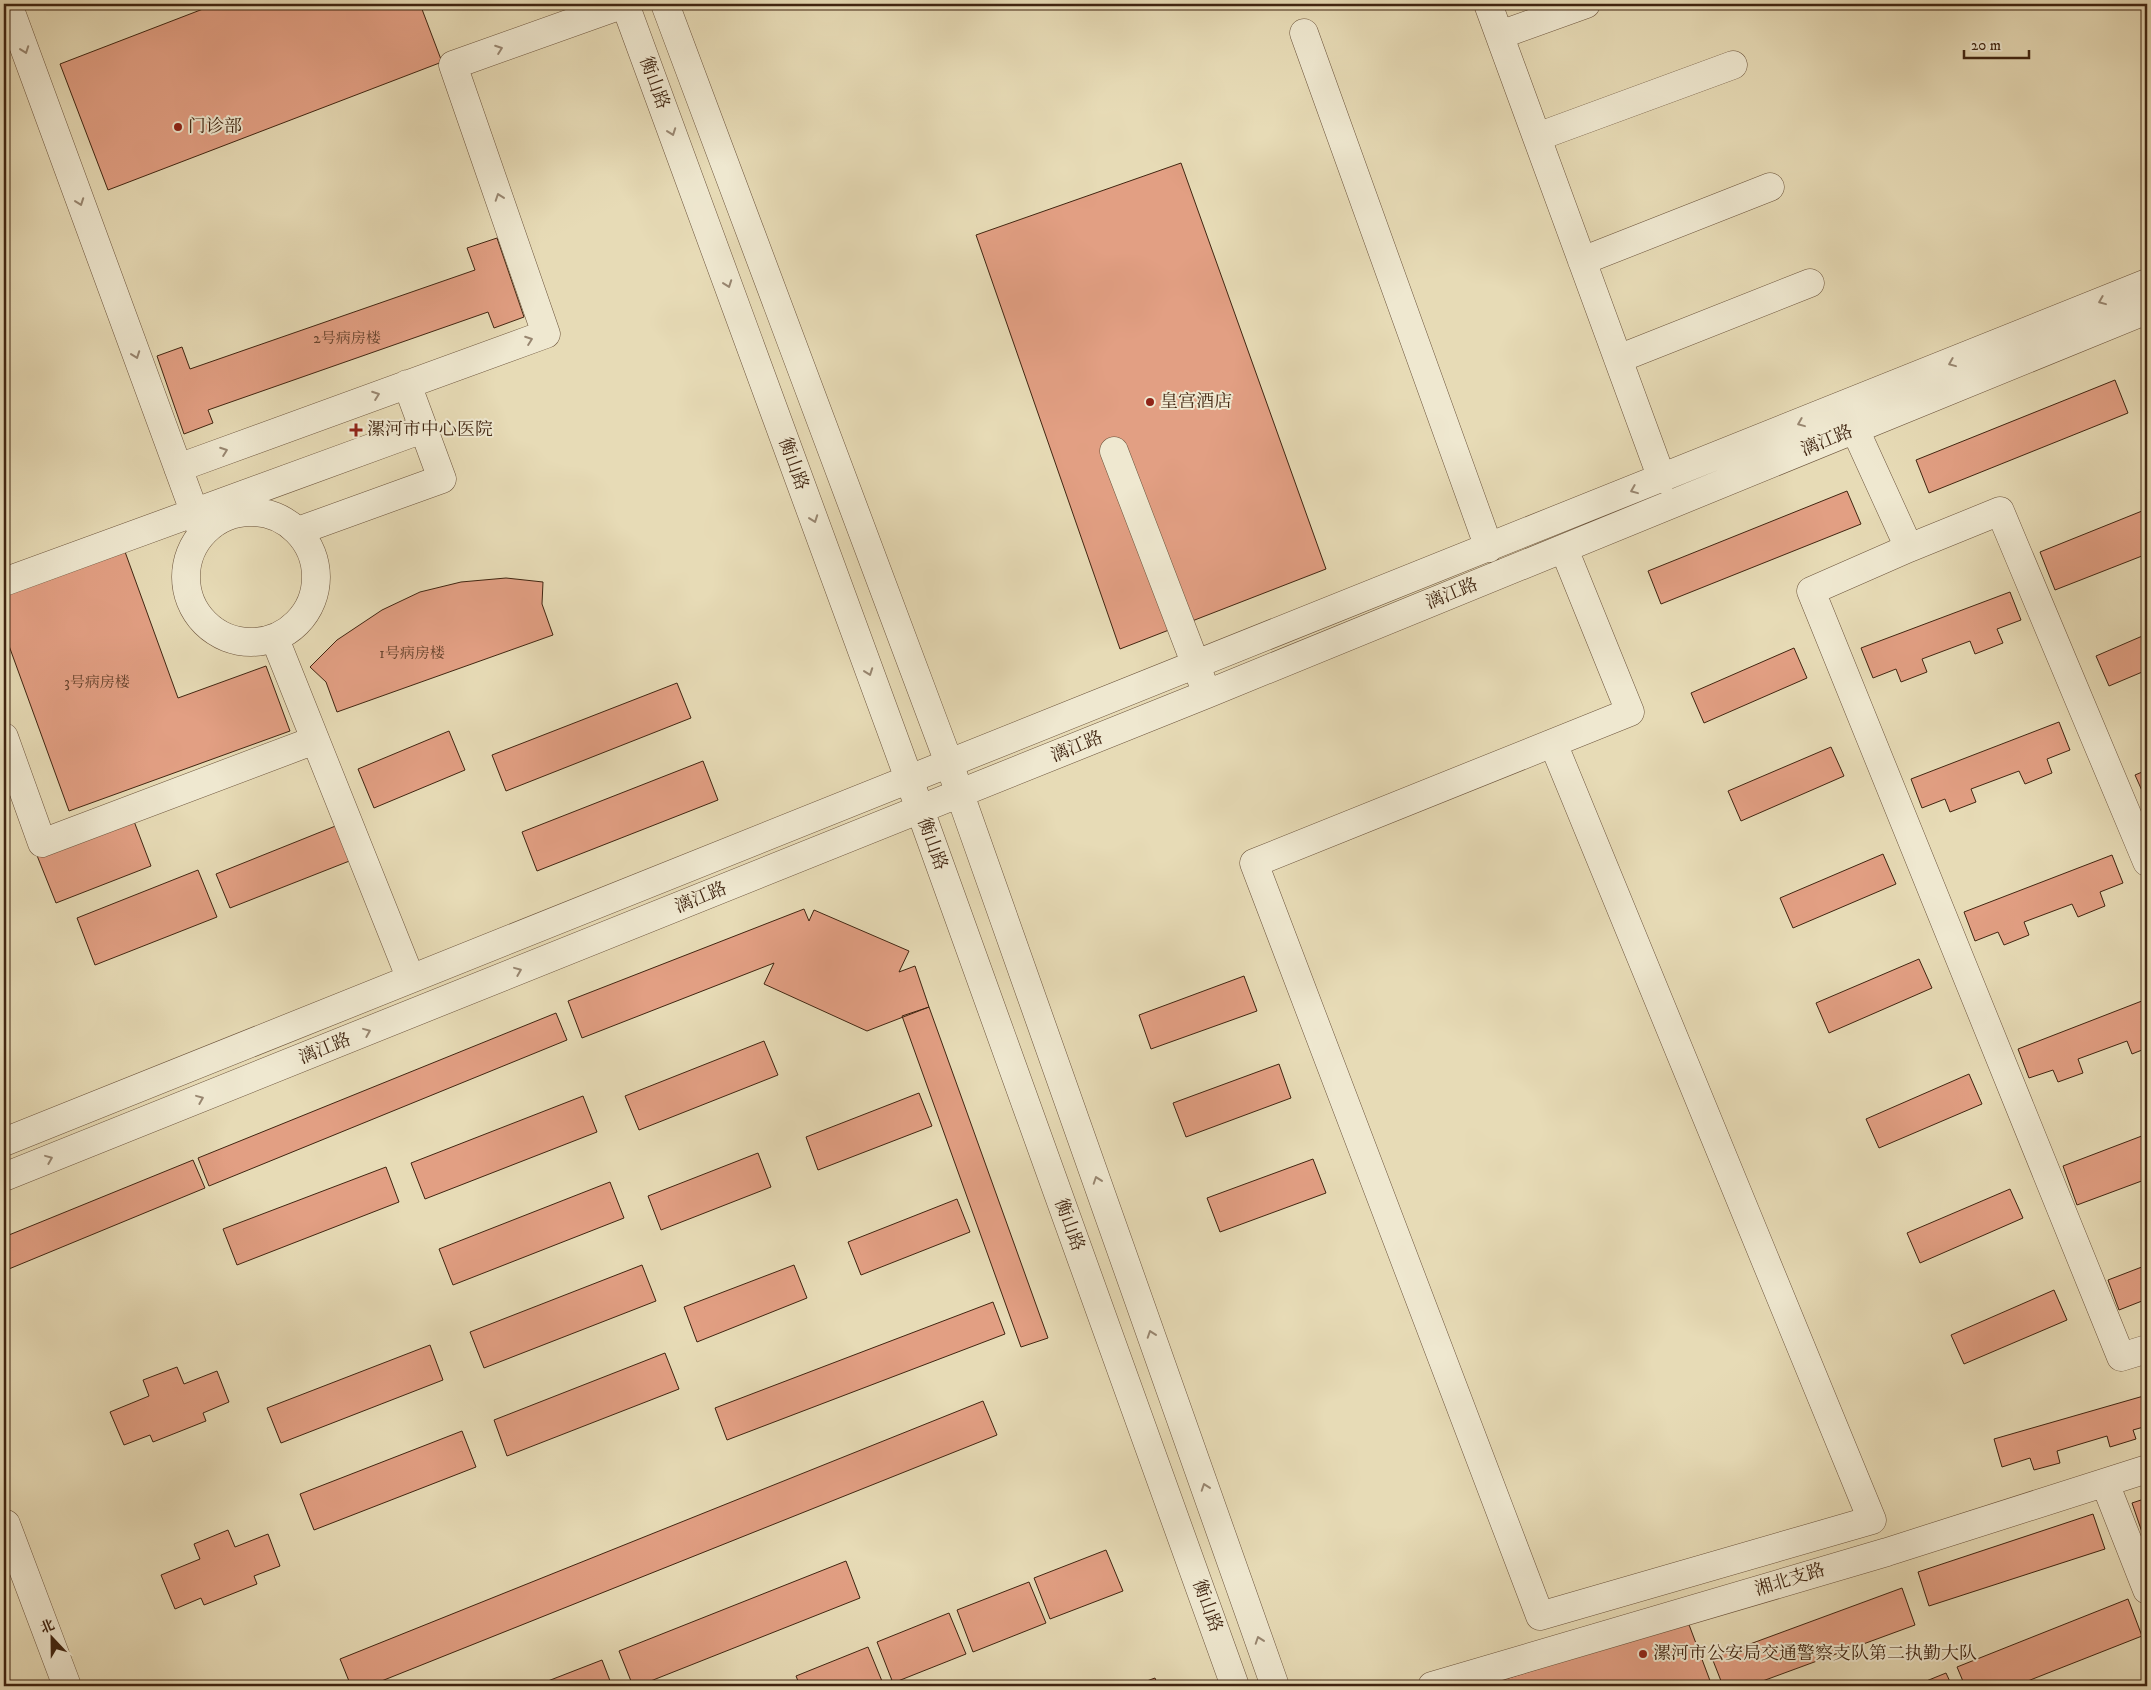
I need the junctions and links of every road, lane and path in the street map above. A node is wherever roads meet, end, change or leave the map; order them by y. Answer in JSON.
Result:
{"nodes":[{"id":1,"x":8,"y":4,"type":"edge"},
{"id":2,"x":624,"y":4,"type":"edge"},
{"id":3,"x":665,"y":4,"type":"edge"},
{"id":4,"x":1488,"y":4,"type":"edge"},
{"id":5,"x":1586,"y":4,"type":"edge"},
{"id":6,"x":1304,"y":33,"type":"dead end"},
{"id":7,"x":1500,"y":35,"type":"junction"},
{"id":8,"x":1733,"y":65,"type":"dead end"},
{"id":9,"x":1537,"y":138,"type":"junction"},
{"id":10,"x":1770,"y":187,"type":"dead end"},
{"id":11,"x":1582,"y":260,"type":"junction"},
{"id":12,"x":1810,"y":283,"type":"dead end"},
{"id":13,"x":2147,"y":283,"type":"edge"},
{"id":14,"x":2147,"y":310,"type":"edge"},
{"id":15,"x":1618,"y":359,"type":"junction"},
{"id":16,"x":407,"y":384,"type":"junction"},
{"id":17,"x":1850,"y":418,"type":"junction"},
{"id":18,"x":423,"y":429,"type":"junction"},
{"id":19,"x":1114,"y":451,"type":"dead end"},
{"id":20,"x":178,"y":468,"type":"junction"},
{"id":21,"x":1662,"y":479,"type":"junction"},
{"id":22,"x":198,"y":522,"type":"junction"},
{"id":23,"x":298,"y":531,"type":"junction"},
{"id":24,"x":1489,"y":548,"type":"junction"},
{"id":25,"x":1909,"y":548,"type":"junction"},
{"id":26,"x":1564,"y":549,"type":"junction"},
{"id":27,"x":4,"y":582,"type":"edge"},
{"id":28,"x":275,"y":638,"type":"junction"},
{"id":29,"x":1196,"y":665,"type":"junction"},
{"id":30,"x":1208,"y":694,"type":"junction"},
{"id":31,"x":4,"y":737,"type":"edge"},
{"id":32,"x":315,"y":740,"type":"junction"},
{"id":33,"x":1553,"y":743,"type":"junction"},
{"id":34,"x":949,"y":763,"type":"junction"},
{"id":35,"x":909,"y":779,"type":"junction"},
{"id":36,"x":960,"y":794,"type":"junction"},
{"id":37,"x":920,"y":810,"type":"junction"},
{"id":38,"x":2147,"y":862,"type":"edge"},
{"id":39,"x":410,"y":977,"type":"junction"},
{"id":40,"x":4,"y":1142,"type":"edge"},
{"id":41,"x":4,"y":1177,"type":"edge"},
{"id":42,"x":2147,"y":1349,"type":"edge"},
{"id":43,"x":2147,"y":1469,"type":"edge"},
{"id":44,"x":2105,"y":1483,"type":"junction"},
{"id":45,"x":6,"y":1524,"type":"dead end"},
{"id":46,"x":2147,"y":1590,"type":"edge"},
{"id":47,"x":67,"y":1686,"type":"edge"},
{"id":48,"x":1235,"y":1686,"type":"edge"},
{"id":49,"x":1275,"y":1686,"type":"edge"},
{"id":50,"x":1432,"y":1686,"type":"edge"}],
"edges":[{"from":1,"to":20,"type":"street","one_way":true},
{"from":16,"to":2,"type":"street","one_way":true},
{"from":2,"to":35,"type":"street","name":"衡山路","one_way":true},
{"from":3,"to":34,"type":"street"},
{"from":4,"to":7,"type":"street"},
{"from":5,"to":7,"type":"street"},
{"from":6,"to":24,"type":"street"},
{"from":7,"to":9,"type":"street"},
{"from":8,"to":9,"type":"street"},
{"from":9,"to":11,"type":"street"},
{"from":10,"to":11,"type":"street"},
{"from":11,"to":15,"type":"street"},
{"from":12,"to":15,"type":"street"},
{"from":13,"to":17,"type":"street","name":"漓江路","one_way":true},
{"from":14,"to":17,"type":"street","name":"漓江路"},
{"from":15,"to":21,"type":"street"},
{"from":16,"to":18,"type":"street"},
{"from":20,"to":16,"type":"street","one_way":true},
{"from":17,"to":21,"type":"street","name":"漓江路","one_way":true},
{"from":17,"to":25,"type":"street"},
{"from":17,"to":26,"type":"street","name":"漓江路"},
{"from":18,"to":22,"type":"street"},
{"from":18,"to":23,"type":"street"},
{"from":19,"to":29,"type":"street"},
{"from":20,"to":22,"type":"street"},
{"from":21,"to":24,"type":"street","name":"漓江路","one_way":true},
{"from":22,"to":23,"type":"street"},
{"from":22,"to":27,"type":"street"},
{"from":22,"to":28,"type":"street"},
{"from":23,"to":28,"type":"street"},
{"from":24,"to":29,"type":"street","name":"漓江路"},
{"from":25,"to":38,"type":"street"},
{"from":25,"to":42,"type":"street"},
{"from":26,"to":30,"type":"street","name":"漓江路"},
{"from":26,"to":33,"type":"street"},
{"from":28,"to":32,"type":"street"},
{"from":29,"to":30,"type":"street"},
{"from":29,"to":34,"type":"street","name":"漓江路"},
{"from":30,"to":36,"type":"street","name":"漓江路"},
{"from":31,"to":32,"type":"street"},
{"from":32,"to":39,"type":"street"},
{"from":33,"to":33,"type":"street"},
{"from":34,"to":35,"type":"street","name":"漓江路"},
{"from":34,"to":36,"type":"street"},
{"from":35,"to":37,"type":"street","name":"衡山路"},
{"from":35,"to":39,"type":"street","name":"漓江路"},
{"from":36,"to":37,"type":"street","name":"漓江路"},
{"from":49,"to":36,"type":"street","one_way":true},
{"from":41,"to":37,"type":"street","name":"漓江路","one_way":true},
{"from":37,"to":48,"type":"street","name":"衡山路"},
{"from":39,"to":40,"type":"street","name":"漓江路"},
{"from":43,"to":44,"type":"street","name":"湘北支路"},
{"from":44,"to":46,"type":"street"},
{"from":44,"to":50,"type":"street","name":"湘北支路"},
{"from":45,"to":47,"type":"street"}]}
